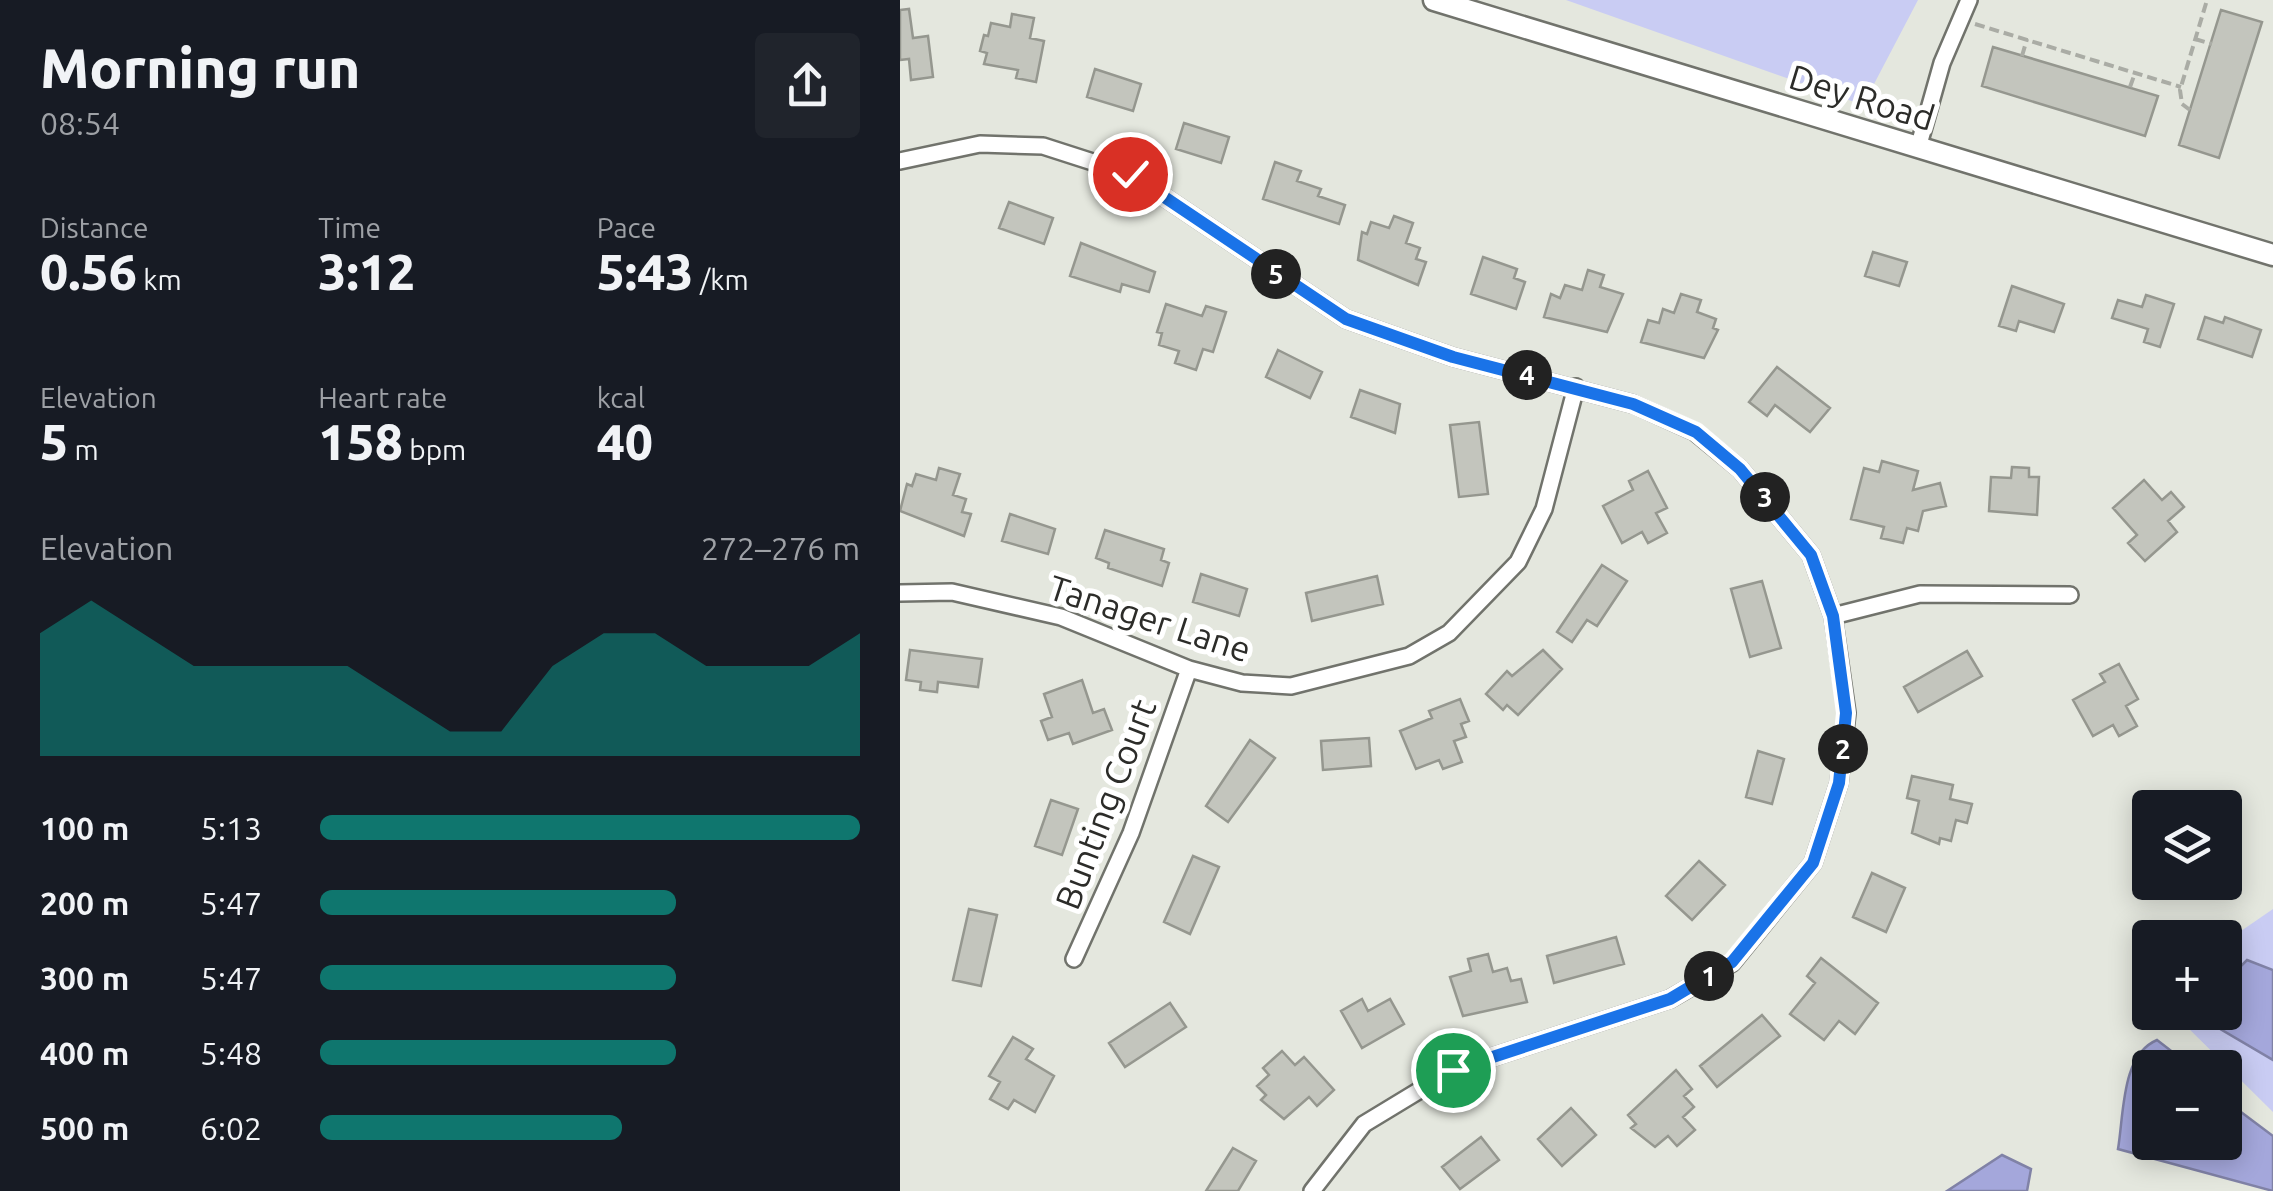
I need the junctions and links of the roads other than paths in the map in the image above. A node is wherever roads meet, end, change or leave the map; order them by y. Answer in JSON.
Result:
{"nodes":[{"id":1,"x":1434,"y":0,"type":"edge"},
{"id":2,"x":1969,"y":0,"type":"edge"},
{"id":3,"x":1918,"y":148,"type":"junction"},
{"id":4,"x":900,"y":161,"type":"edge"},
{"id":5,"x":2273,"y":255,"type":"edge"},
{"id":6,"x":1576,"y":387,"type":"junction"},
{"id":7,"x":900,"y":593,"type":"edge"},
{"id":8,"x":2070,"y":595,"type":"dead end"},
{"id":9,"x":1833,"y":616,"type":"junction"},
{"id":10,"x":1189,"y":668,"type":"junction"},
{"id":11,"x":1074,"y":959,"type":"dead end"},
{"id":12,"x":1312,"y":1191,"type":"edge"}],
"edges":[{"from":1,"to":3,"type":"main road","name":"Dey Road"},
{"from":2,"to":3,"type":"street"},
{"from":3,"to":5,"type":"main road","name":"Dey Road"},
{"from":4,"to":6,"type":"street"},
{"from":6,"to":9,"type":"street"},
{"from":6,"to":10,"type":"street","name":"Tanager Lane"},
{"from":7,"to":10,"type":"street","name":"Tanager Lane"},
{"from":8,"to":9,"type":"street"},
{"from":9,"to":12,"type":"street"},
{"from":10,"to":11,"type":"street","name":"Bunting Court"}]}
